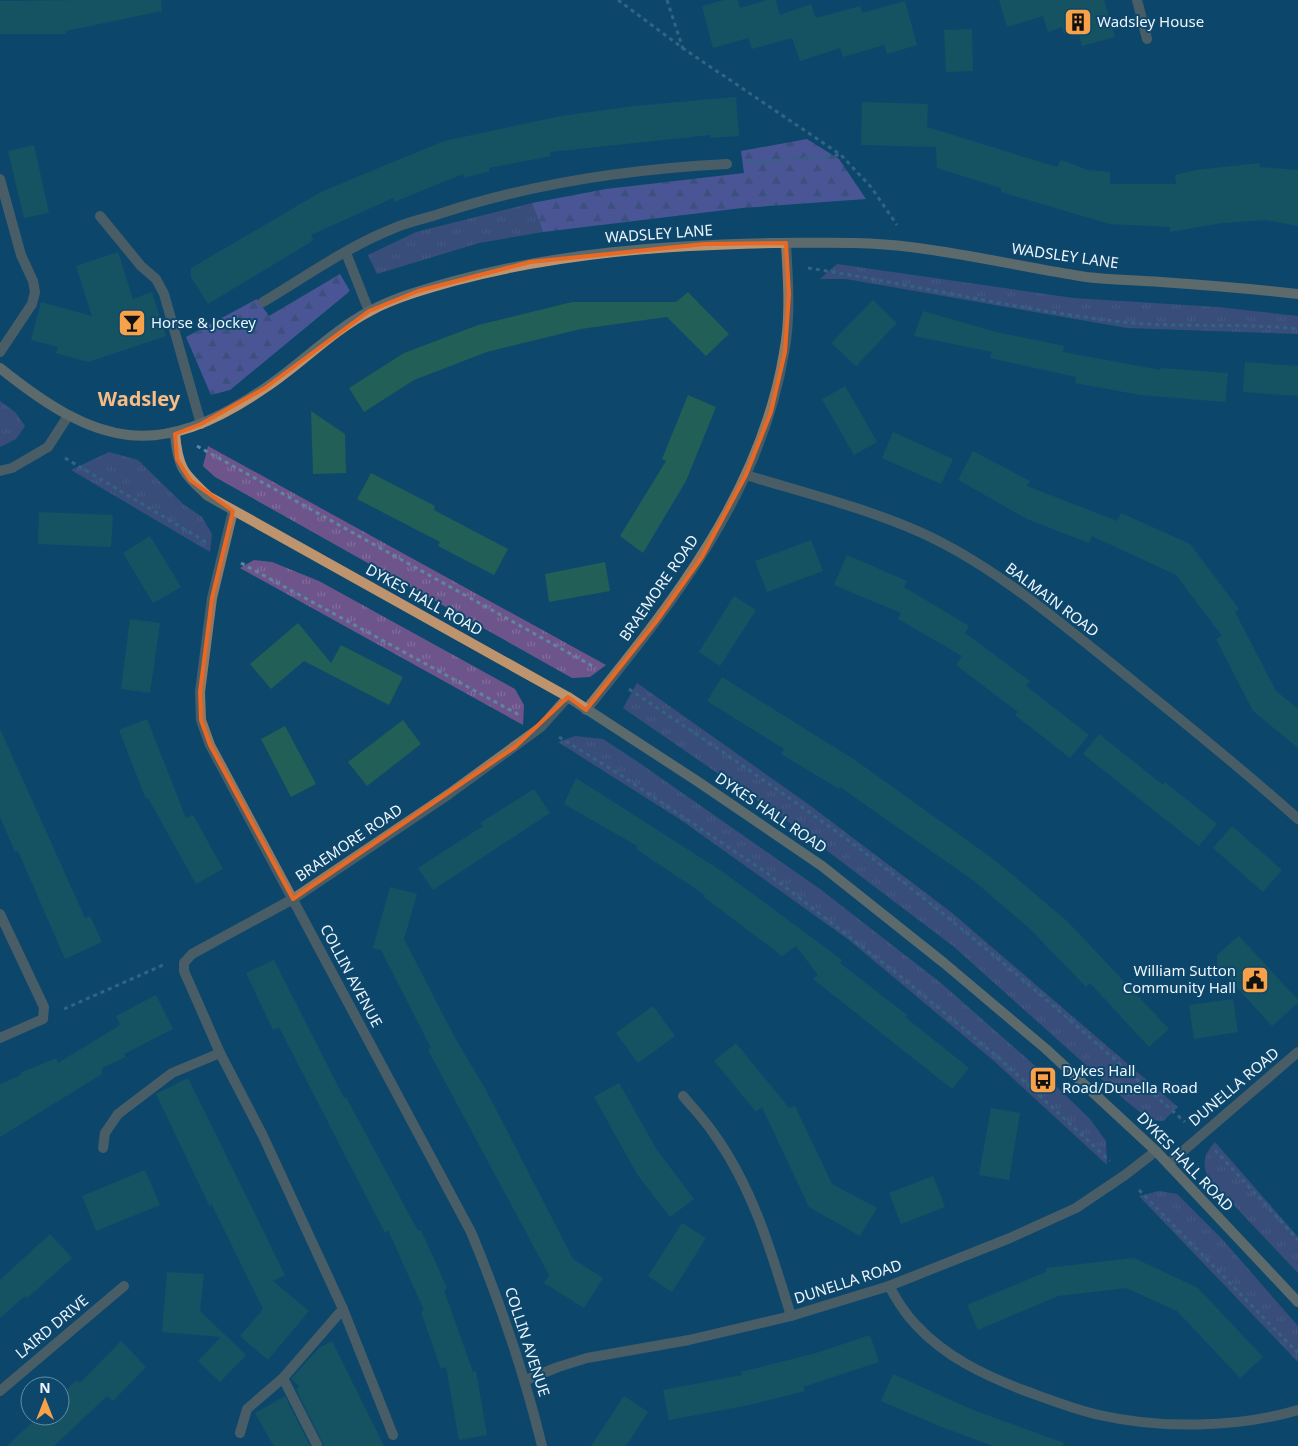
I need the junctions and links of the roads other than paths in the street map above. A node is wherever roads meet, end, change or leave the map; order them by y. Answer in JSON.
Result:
{"nodes":[{"id":1,"x":1137,"y":0,"type":"edge"},
{"id":2,"x":1147,"y":39,"type":"dead end"},
{"id":3,"x":727,"y":164,"type":"road end"},
{"id":4,"x":0,"y":178,"type":"edge"},
{"id":5,"x":100,"y":216,"type":"dead end"},
{"id":6,"x":786,"y":243,"type":"junction"},
{"id":7,"x":346,"y":253,"type":"junction"},
{"id":8,"x":1298,"y":294,"type":"edge"},
{"id":9,"x":263,"y":302,"type":"dead end"},
{"id":10,"x":369,"y":311,"type":"junction"},
{"id":11,"x":0,"y":352,"type":"edge"},
{"id":12,"x":0,"y":368,"type":"edge"},
{"id":13,"x":68,"y":416,"type":"junction"},
{"id":14,"x":201,"y":424,"type":"junction"},
{"id":15,"x":175,"y":434,"type":"junction"},
{"id":16,"x":0,"y":471,"type":"edge"},
{"id":17,"x":746,"y":475,"type":"junction"},
{"id":18,"x":233,"y":511,"type":"junction"},
{"id":19,"x":568,"y":697,"type":"junction"},
{"id":20,"x":586,"y":710,"type":"junction"},
{"id":21,"x":1298,"y":819,"type":"edge"},
{"id":22,"x":293,"y":899,"type":"junction"},
{"id":23,"x":0,"y":914,"type":"edge"},
{"id":24,"x":0,"y":1038,"type":"edge"},
{"id":25,"x":1298,"y":1052,"type":"edge"},
{"id":26,"x":220,"y":1053,"type":"junction"},
{"id":27,"x":683,"y":1096,"type":"dead end"},
{"id":28,"x":103,"y":1148,"type":"dead end"},
{"id":29,"x":1156,"y":1150,"type":"junction"},
{"id":30,"x":1168,"y":1164,"type":"junction"},
{"id":31,"x":124,"y":1286,"type":"dead end"},
{"id":32,"x":889,"y":1286,"type":"junction"},
{"id":33,"x":1298,"y":1302,"type":"edge"},
{"id":34,"x":343,"y":1309,"type":"junction"},
{"id":35,"x":792,"y":1316,"type":"junction"},
{"id":36,"x":283,"y":1378,"type":"junction"},
{"id":37,"x":526,"y":1380,"type":"junction"},
{"id":38,"x":0,"y":1391,"type":"edge"},
{"id":39,"x":1298,"y":1410,"type":"edge"},
{"id":40,"x":240,"y":1434,"type":"dead end"},
{"id":41,"x":393,"y":1435,"type":"dead end"},
{"id":42,"x":316,"y":1446,"type":"edge"},
{"id":43,"x":542,"y":1446,"type":"edge"}],
"edges":[{"from":1,"to":2,"type":"street"},
{"from":3,"to":7,"type":"street"},
{"from":4,"to":11,"type":"street"},
{"from":5,"to":14,"type":"street"},
{"from":6,"to":8,"type":"street","name":"WADSLEY LANE"},
{"from":6,"to":10,"type":"street","name":"WADSLEY LANE"},
{"from":6,"to":17,"type":"street","name":"BRAEMORE ROAD"},
{"from":7,"to":9,"type":"street"},
{"from":7,"to":10,"type":"street"},
{"from":10,"to":14,"type":"street","name":"WADSLEY LANE"},
{"from":12,"to":13,"type":"street","name":"WADSLEY LANE"},
{"from":13,"to":15,"type":"street","name":"WADSLEY LANE"},
{"from":13,"to":16,"type":"street"},
{"from":14,"to":15,"type":"street","name":"WADSLEY LANE"},
{"from":15,"to":18,"type":"street","name":"DYKES HALL ROAD"},
{"from":17,"to":20,"type":"street","name":"BRAEMORE ROAD"},
{"from":17,"to":21,"type":"street","name":"BALMAIN ROAD"},
{"from":18,"to":19,"type":"street","name":"DYKES HALL ROAD"},
{"from":18,"to":22,"type":"street","name":"COLLIN AVENUE"},
{"from":19,"to":20,"type":"street","name":"DYKES HALL ROAD"},
{"from":19,"to":22,"type":"street","name":"BRAEMORE ROAD"},
{"from":20,"to":29,"type":"street","name":"DYKES HALL ROAD"},
{"from":22,"to":26,"type":"street","name":"BRAEMORE ROAD"},
{"from":22,"to":37,"type":"street","name":"COLLIN AVENUE"},
{"from":23,"to":24,"type":"street"},
{"from":25,"to":30,"type":"street","name":"DUNELLA ROAD"},
{"from":26,"to":28,"type":"street"},
{"from":26,"to":34,"type":"street"},
{"from":27,"to":35,"type":"street"},
{"from":29,"to":30,"type":"street","name":"DYKES HALL ROAD"},
{"from":29,"to":32,"type":"street","name":"DUNELLA ROAD"},
{"from":30,"to":33,"type":"street","name":"DYKES HALL ROAD"},
{"from":31,"to":38,"type":"street","name":"LAIRD DRIVE"},
{"from":32,"to":35,"type":"street","name":"DUNELLA ROAD"},
{"from":32,"to":39,"type":"street"},
{"from":34,"to":36,"type":"street"},
{"from":34,"to":41,"type":"street"},
{"from":35,"to":37,"type":"street","name":"DUNELLA ROAD"},
{"from":36,"to":40,"type":"street"},
{"from":36,"to":42,"type":"street"},
{"from":37,"to":43,"type":"street","name":"COLLIN AVENUE"}]}
